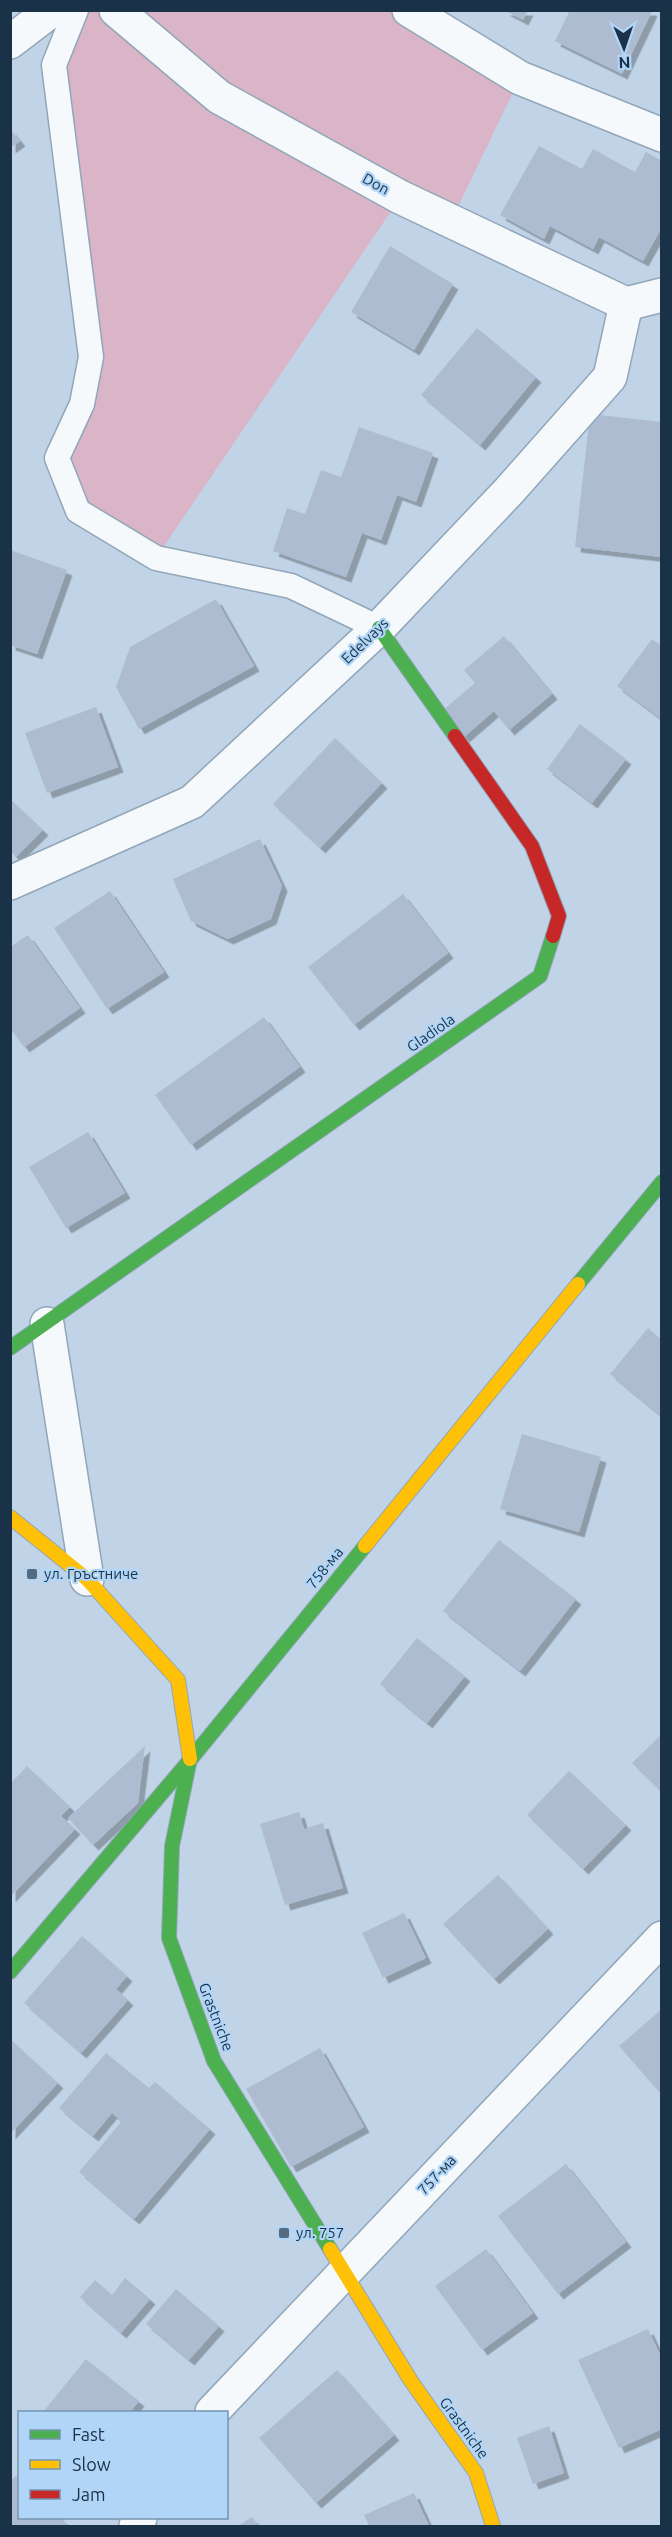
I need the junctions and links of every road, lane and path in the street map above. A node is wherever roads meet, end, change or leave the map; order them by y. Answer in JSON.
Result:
{"nodes":[{"id":1,"x":52,"y":10,"type":"edge"},
{"id":2,"x":76,"y":10,"type":"edge"},
{"id":3,"x":116,"y":10,"type":"edge"},
{"id":4,"x":409,"y":10,"type":"edge"},
{"id":5,"x":10,"y":42,"type":"edge"},
{"id":6,"x":662,"y":135,"type":"edge"},
{"id":7,"x":662,"y":295,"type":"edge"},
{"id":8,"x":626,"y":304,"type":"junction"},
{"id":9,"x":380,"y":628,"type":"junction"},
{"id":10,"x":10,"y":883,"type":"edge"},
{"id":11,"x":662,"y":1182,"type":"edge"},
{"id":12,"x":47,"y":1324,"type":"junction"},
{"id":13,"x":10,"y":1348,"type":"edge"},
{"id":14,"x":10,"y":1517,"type":"edge"},
{"id":15,"x":87,"y":1579,"type":"junction"},
{"id":16,"x":189,"y":1760,"type":"junction"},
{"id":17,"x":662,"y":1938,"type":"edge"},
{"id":18,"x":10,"y":1972,"type":"edge"},
{"id":19,"x":345,"y":2272,"type":"junction"},
{"id":20,"x":213,"y":2411,"type":"edge"},
{"id":21,"x":493,"y":2526,"type":"edge"}],
"edges":[{"from":1,"to":5,"type":"street"},
{"from":2,"to":9,"type":"lane"},
{"from":3,"to":8,"type":"street","name":"Don"},
{"from":4,"to":6,"type":"street"},
{"from":7,"to":8,"type":"street"},
{"from":8,"to":9,"type":"street","name":"Edelvays"},
{"from":9,"to":10,"type":"street","name":"Edelvays"},
{"from":9,"to":12,"type":"street","name":"Gladiola"},
{"from":11,"to":16,"type":"street","name":"758-ма"},
{"from":12,"to":13,"type":"street","name":"Gladiola"},
{"from":12,"to":15,"type":"street"},
{"from":14,"to":15,"type":"street","name":"Grastniche"},
{"from":15,"to":16,"type":"street","name":"Grastniche"},
{"from":16,"to":18,"type":"street","name":"758-ма"},
{"from":16,"to":19,"type":"street","name":"Grastniche"},
{"from":17,"to":19,"type":"street","name":"757-ма"},
{"from":19,"to":20,"type":"street","name":"757-ма"},
{"from":19,"to":21,"type":"street","name":"Grastniche"}]}
